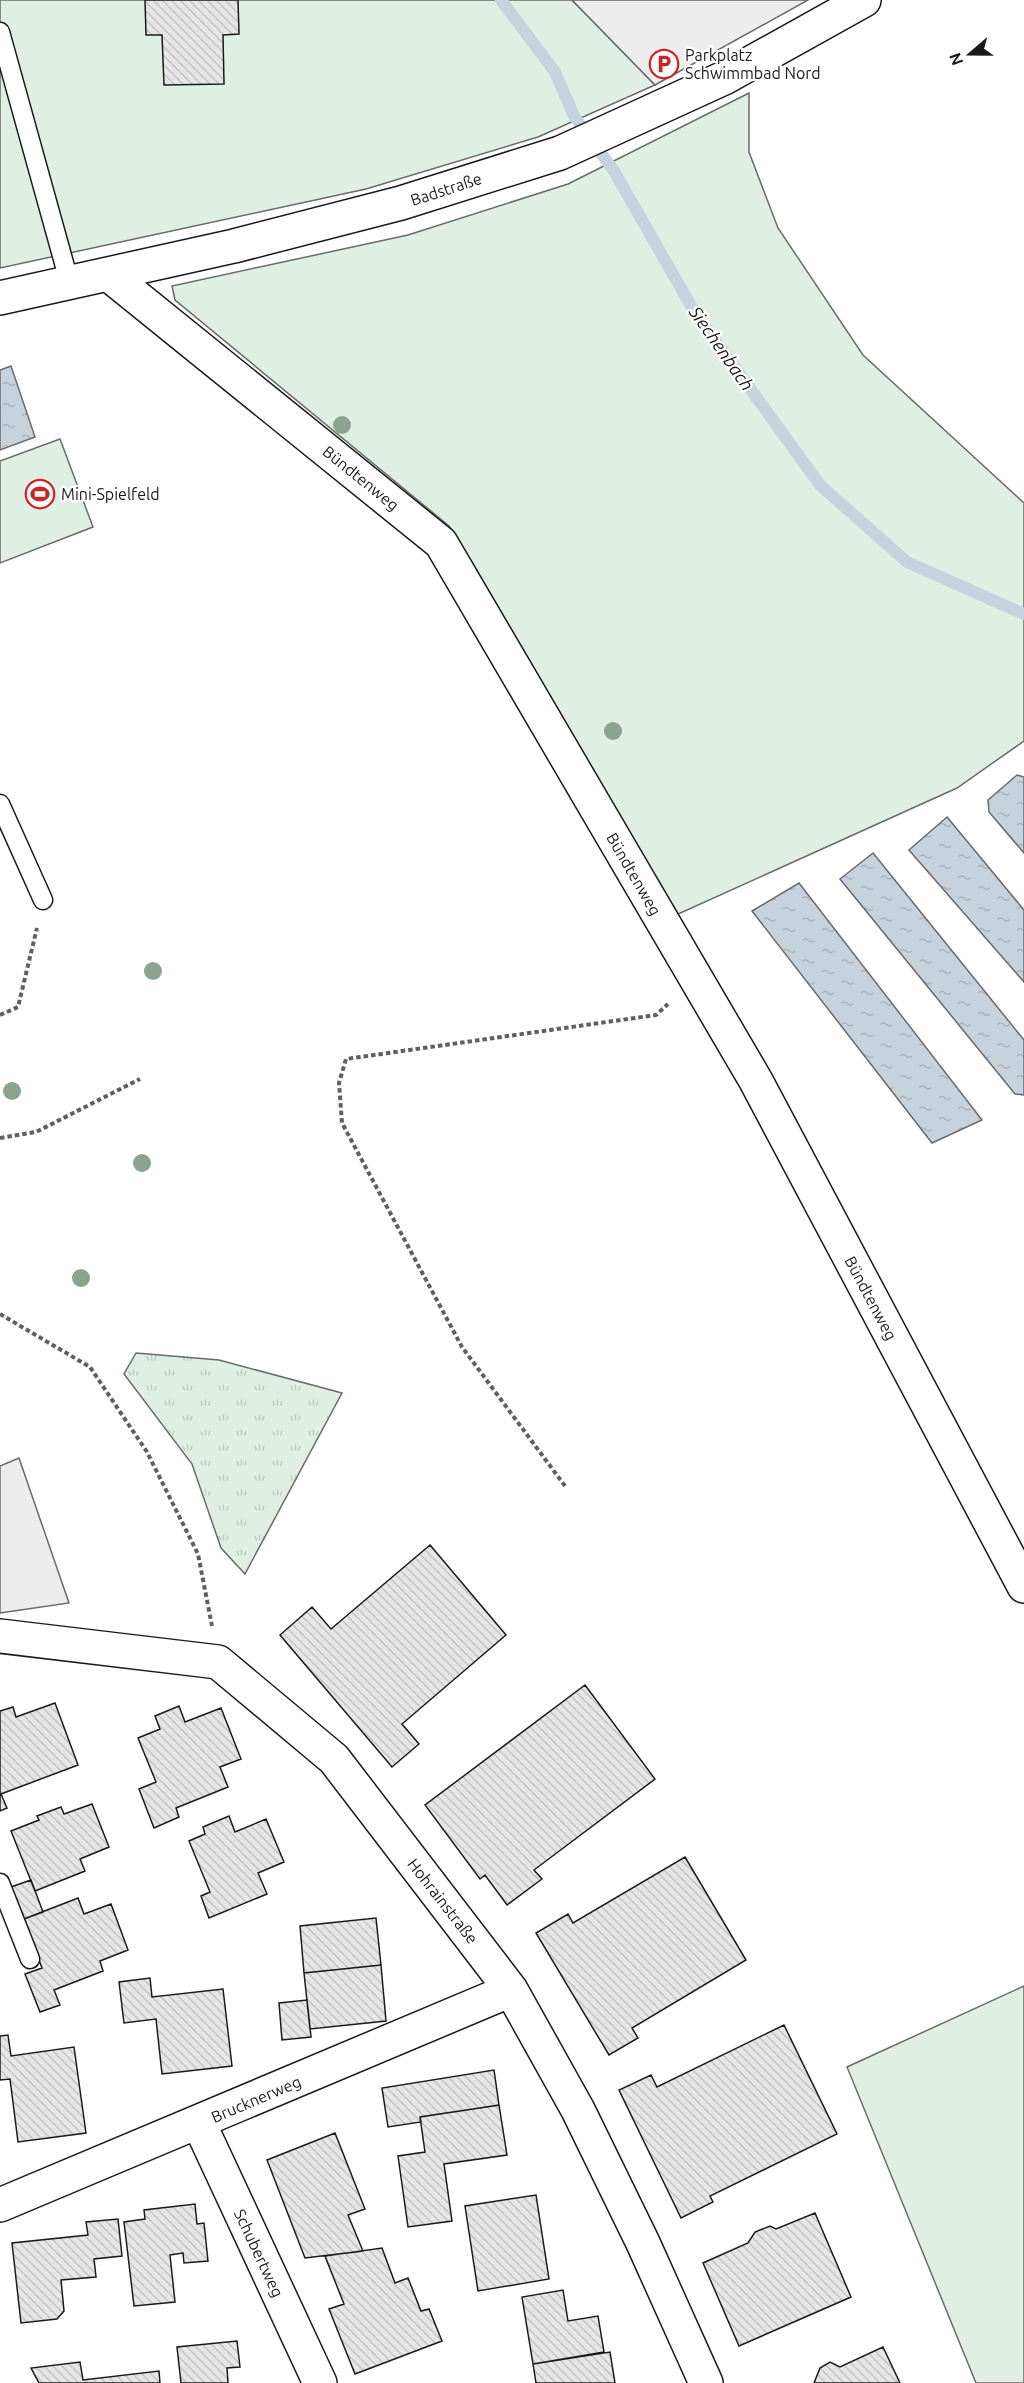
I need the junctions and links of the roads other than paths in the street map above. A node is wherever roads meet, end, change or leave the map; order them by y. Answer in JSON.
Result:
{"nodes":[{"id":1,"x":864,"y":0,"type":"edge"},
{"id":2,"x":0,"y":32,"type":"edge"},
{"id":3,"x":108,"y":274,"type":"junction"},
{"id":4,"x":69,"y":281,"type":"junction"},
{"id":5,"x":0,"y":298,"type":"edge"},
{"id":6,"x":0,"y":804,"type":"edge"},
{"id":7,"x":43,"y":900,"type":"road end"},
{"id":8,"x":1024,"y":1586,"type":"edge"},
{"id":9,"x":0,"y":1636,"type":"edge"},
{"id":10,"x":0,"y":1883,"type":"edge"},
{"id":11,"x":30,"y":1959,"type":"dead end"},
{"id":12,"x":511,"y":1990,"type":"junction"},
{"id":13,"x":199,"y":2123,"type":"junction"},
{"id":14,"x":0,"y":2205,"type":"edge"},
{"id":15,"x":320,"y":2383,"type":"edge"},
{"id":16,"x":706,"y":2383,"type":"edge"}],
"edges":[{"from":1,"to":3,"type":"street","name":"Badstraße"},
{"from":2,"to":4,"type":"lane"},
{"from":3,"to":4,"type":"street","name":"Badstraße"},
{"from":3,"to":8,"type":"street","name":"Bündtenweg"},
{"from":4,"to":5,"type":"street","name":"Badstraße"},
{"from":6,"to":7,"type":"lane"},
{"from":9,"to":12,"type":"street","name":"Hohrainstraße"},
{"from":10,"to":11,"type":"lane"},
{"from":12,"to":13,"type":"street","name":"Brucknerweg"},
{"from":12,"to":16,"type":"street","name":"Hohrainstraße"},
{"from":13,"to":14,"type":"street","name":"Brucknerweg"},
{"from":13,"to":15,"type":"street","name":"Schubertweg"}]}
